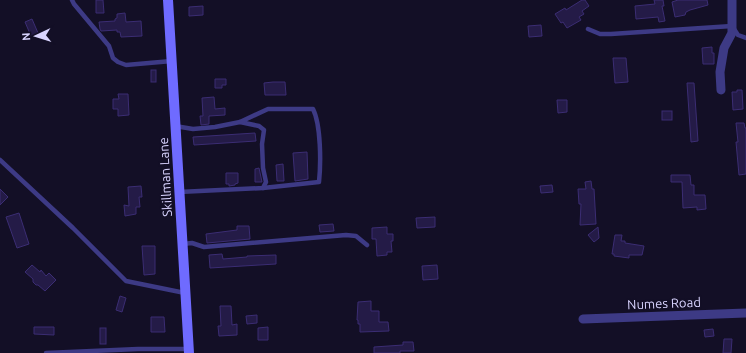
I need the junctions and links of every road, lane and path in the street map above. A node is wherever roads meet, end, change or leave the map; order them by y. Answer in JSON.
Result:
{"nodes":[{"id":1,"x":72,"y":0,"type":"edge"},
{"id":2,"x":168,"y":0,"type":"edge"},
{"id":3,"x":732,"y":0,"type":"edge"},
{"id":4,"x":732,"y":26,"type":"junction"},
{"id":5,"x":588,"y":29,"type":"dead end"},
{"id":6,"x":746,"y":38,"type":"edge"},
{"id":7,"x":172,"y":61,"type":"junction"},
{"id":8,"x":722,"y":90,"type":"dead end"},
{"id":9,"x":240,"y":122,"type":"junction"},
{"id":10,"x":175,"y":126,"type":"junction"},
{"id":11,"x":0,"y":160,"type":"edge"},
{"id":12,"x":263,"y":188,"type":"junction"},
{"id":13,"x":179,"y":192,"type":"junction"},
{"id":14,"x":182,"y":244,"type":"junction"},
{"id":15,"x":367,"y":245,"type":"dead end"},
{"id":16,"x":186,"y":293,"type":"junction"},
{"id":17,"x":746,"y":313,"type":"edge"},
{"id":18,"x":583,"y":318,"type":"dead end"},
{"id":19,"x":189,"y":351,"type":"edge"},
{"id":20,"x":46,"y":353,"type":"edge"}],
"edges":[{"from":1,"to":7,"type":"lane"},
{"from":2,"to":7,"type":"street","name":"Skillman Lane"},
{"from":3,"to":4,"type":"street"},
{"from":4,"to":5,"type":"lane"},
{"from":4,"to":6,"type":"lane"},
{"from":4,"to":8,"type":"street"},
{"from":7,"to":10,"type":"street","name":"Skillman Lane"},
{"from":9,"to":10,"type":"lane"},
{"from":9,"to":12,"type":"lane"},
{"from":9,"to":12,"type":"lane"},
{"from":10,"to":13,"type":"street","name":"Skillman Lane"},
{"from":11,"to":16,"type":"lane"},
{"from":12,"to":13,"type":"lane"},
{"from":13,"to":14,"type":"street","name":"Skillman Lane"},
{"from":14,"to":15,"type":"lane"},
{"from":14,"to":16,"type":"street","name":"Skillman Lane"},
{"from":16,"to":19,"type":"street","name":"Skillman Lane"},
{"from":17,"to":18,"type":"street","name":"Numes Road"},
{"from":19,"to":20,"type":"lane"}]}
